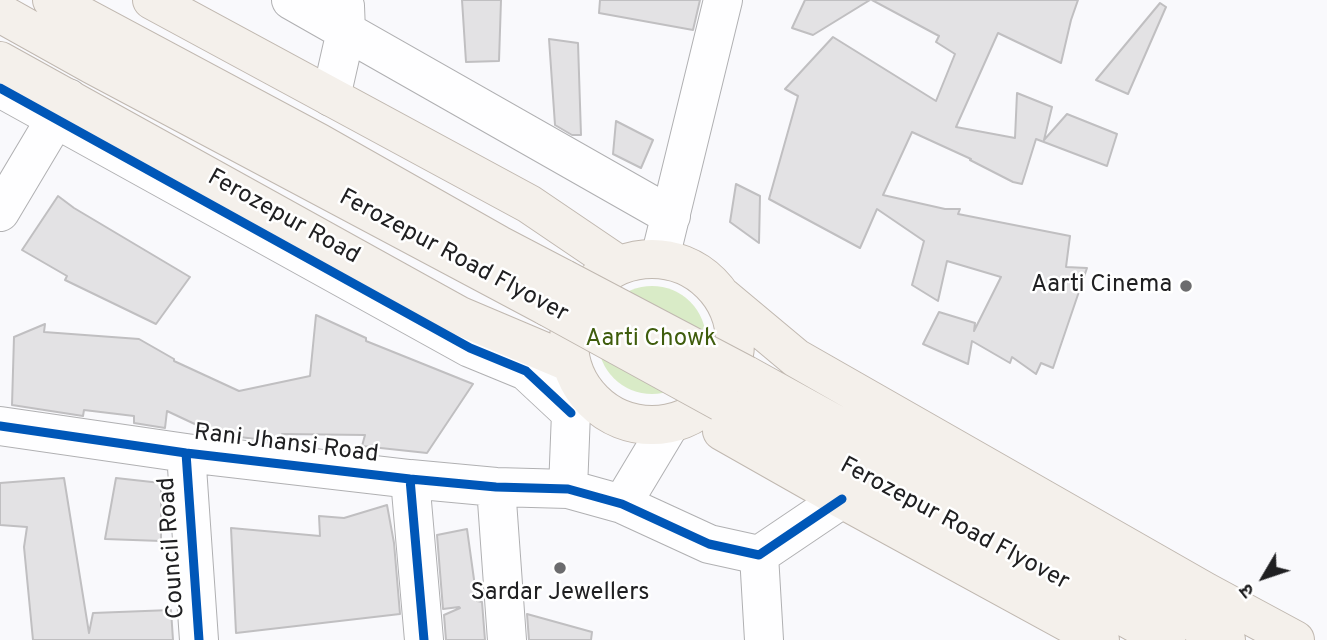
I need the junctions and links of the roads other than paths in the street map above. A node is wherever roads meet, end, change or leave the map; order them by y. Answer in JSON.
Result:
{"nodes":[{"id":1,"x":52,"y":0,"type":"edge"},
{"id":2,"x":152,"y":0,"type":"edge"},
{"id":3,"x":291,"y":0,"type":"edge"},
{"id":4,"x":723,"y":0,"type":"edge"},
{"id":5,"x":0,"y":13,"type":"edge"},
{"id":6,"x":345,"y":15,"type":"edge"},
{"id":7,"x":0,"y":61,"type":"edge"},
{"id":8,"x":0,"y":88,"type":"edge"},
{"id":9,"x":331,"y":97,"type":"junction"},
{"id":10,"x":62,"y":108,"type":"junction"},
{"id":11,"x":0,"y":212,"type":"edge"},
{"id":12,"x":671,"y":216,"type":"junction"},
{"id":13,"x":660,"y":258,"type":"junction"},
{"id":14,"x":619,"y":265,"type":"junction"},
{"id":15,"x":723,"y":298,"type":"junction"},
{"id":16,"x":574,"y":387,"type":"junction"},
{"id":17,"x":682,"y":420,"type":"junction"},
{"id":18,"x":0,"y":426,"type":"edge"},
{"id":19,"x":186,"y":453,"type":"junction"},
{"id":20,"x":410,"y":479,"type":"junction"},
{"id":21,"x":496,"y":487,"type":"junction"},
{"id":22,"x":568,"y":489,"type":"junction"},
{"id":23,"x":842,"y":499,"type":"junction"},
{"id":24,"x":622,"y":504,"type":"junction"},
{"id":25,"x":759,"y":555,"type":"junction"},
{"id":26,"x":199,"y":640,"type":"edge"},
{"id":27,"x":424,"y":640,"type":"edge"},
{"id":28,"x":507,"y":640,"type":"edge"},
{"id":29,"x":764,"y":640,"type":"edge"},
{"id":30,"x":1100,"y":640,"type":"edge"},
{"id":31,"x":1167,"y":640,"type":"edge"},
{"id":32,"x":1226,"y":640,"type":"edge"},
{"id":33,"x":1295,"y":640,"type":"edge"}],
"edges":[{"from":1,"to":32,"type":"main road","name":"Ferozepur Road Flyover","bridge":true},
{"from":2,"to":9,"type":"main road"},
{"from":3,"to":6,"type":"street"},
{"from":4,"to":12,"type":"street"},
{"from":5,"to":31,"type":"main road","name":"Ferozepur Road Flyover","bridge":true},
{"from":6,"to":9,"type":"street"},
{"from":6,"to":12,"type":"street"},
{"from":7,"to":10,"type":"main road","name":"Ferozepur Road"},
{"from":8,"to":10,"type":"street"},
{"from":9,"to":14,"type":"main road"},
{"from":10,"to":11,"type":"street"},
{"from":10,"to":16,"type":"main road","name":"Ferozepur Road"},
{"from":10,"to":16,"type":"street"},
{"from":12,"to":13,"type":"street"},
{"from":13,"to":14,"type":"main road"},
{"from":13,"to":15,"type":"main road"},
{"from":14,"to":16,"type":"main road"},
{"from":15,"to":17,"type":"main road"},
{"from":15,"to":33,"type":"main road"},
{"from":16,"to":17,"type":"main road"},
{"from":16,"to":22,"type":"street"},
{"from":17,"to":23,"type":"main road"},
{"from":17,"to":24,"type":"street"},
{"from":18,"to":19,"type":"street","name":"Rani Jhansi Road"},
{"from":19,"to":20,"type":"street","name":"Rani Jhansi Road"},
{"from":19,"to":26,"type":"street","name":"Council Road"},
{"from":20,"to":21,"type":"street","name":"Rani Jhansi Road"},
{"from":20,"to":27,"type":"street"},
{"from":21,"to":22,"type":"street","name":"Rani Jhansi Road"},
{"from":21,"to":28,"type":"street"},
{"from":22,"to":24,"type":"street","name":"Rani Jhansi Road"},
{"from":23,"to":25,"type":"street"},
{"from":23,"to":30,"type":"main road"},
{"from":24,"to":25,"type":"street","name":"Rani Jhansi Road"},
{"from":25,"to":29,"type":"street"}]}
